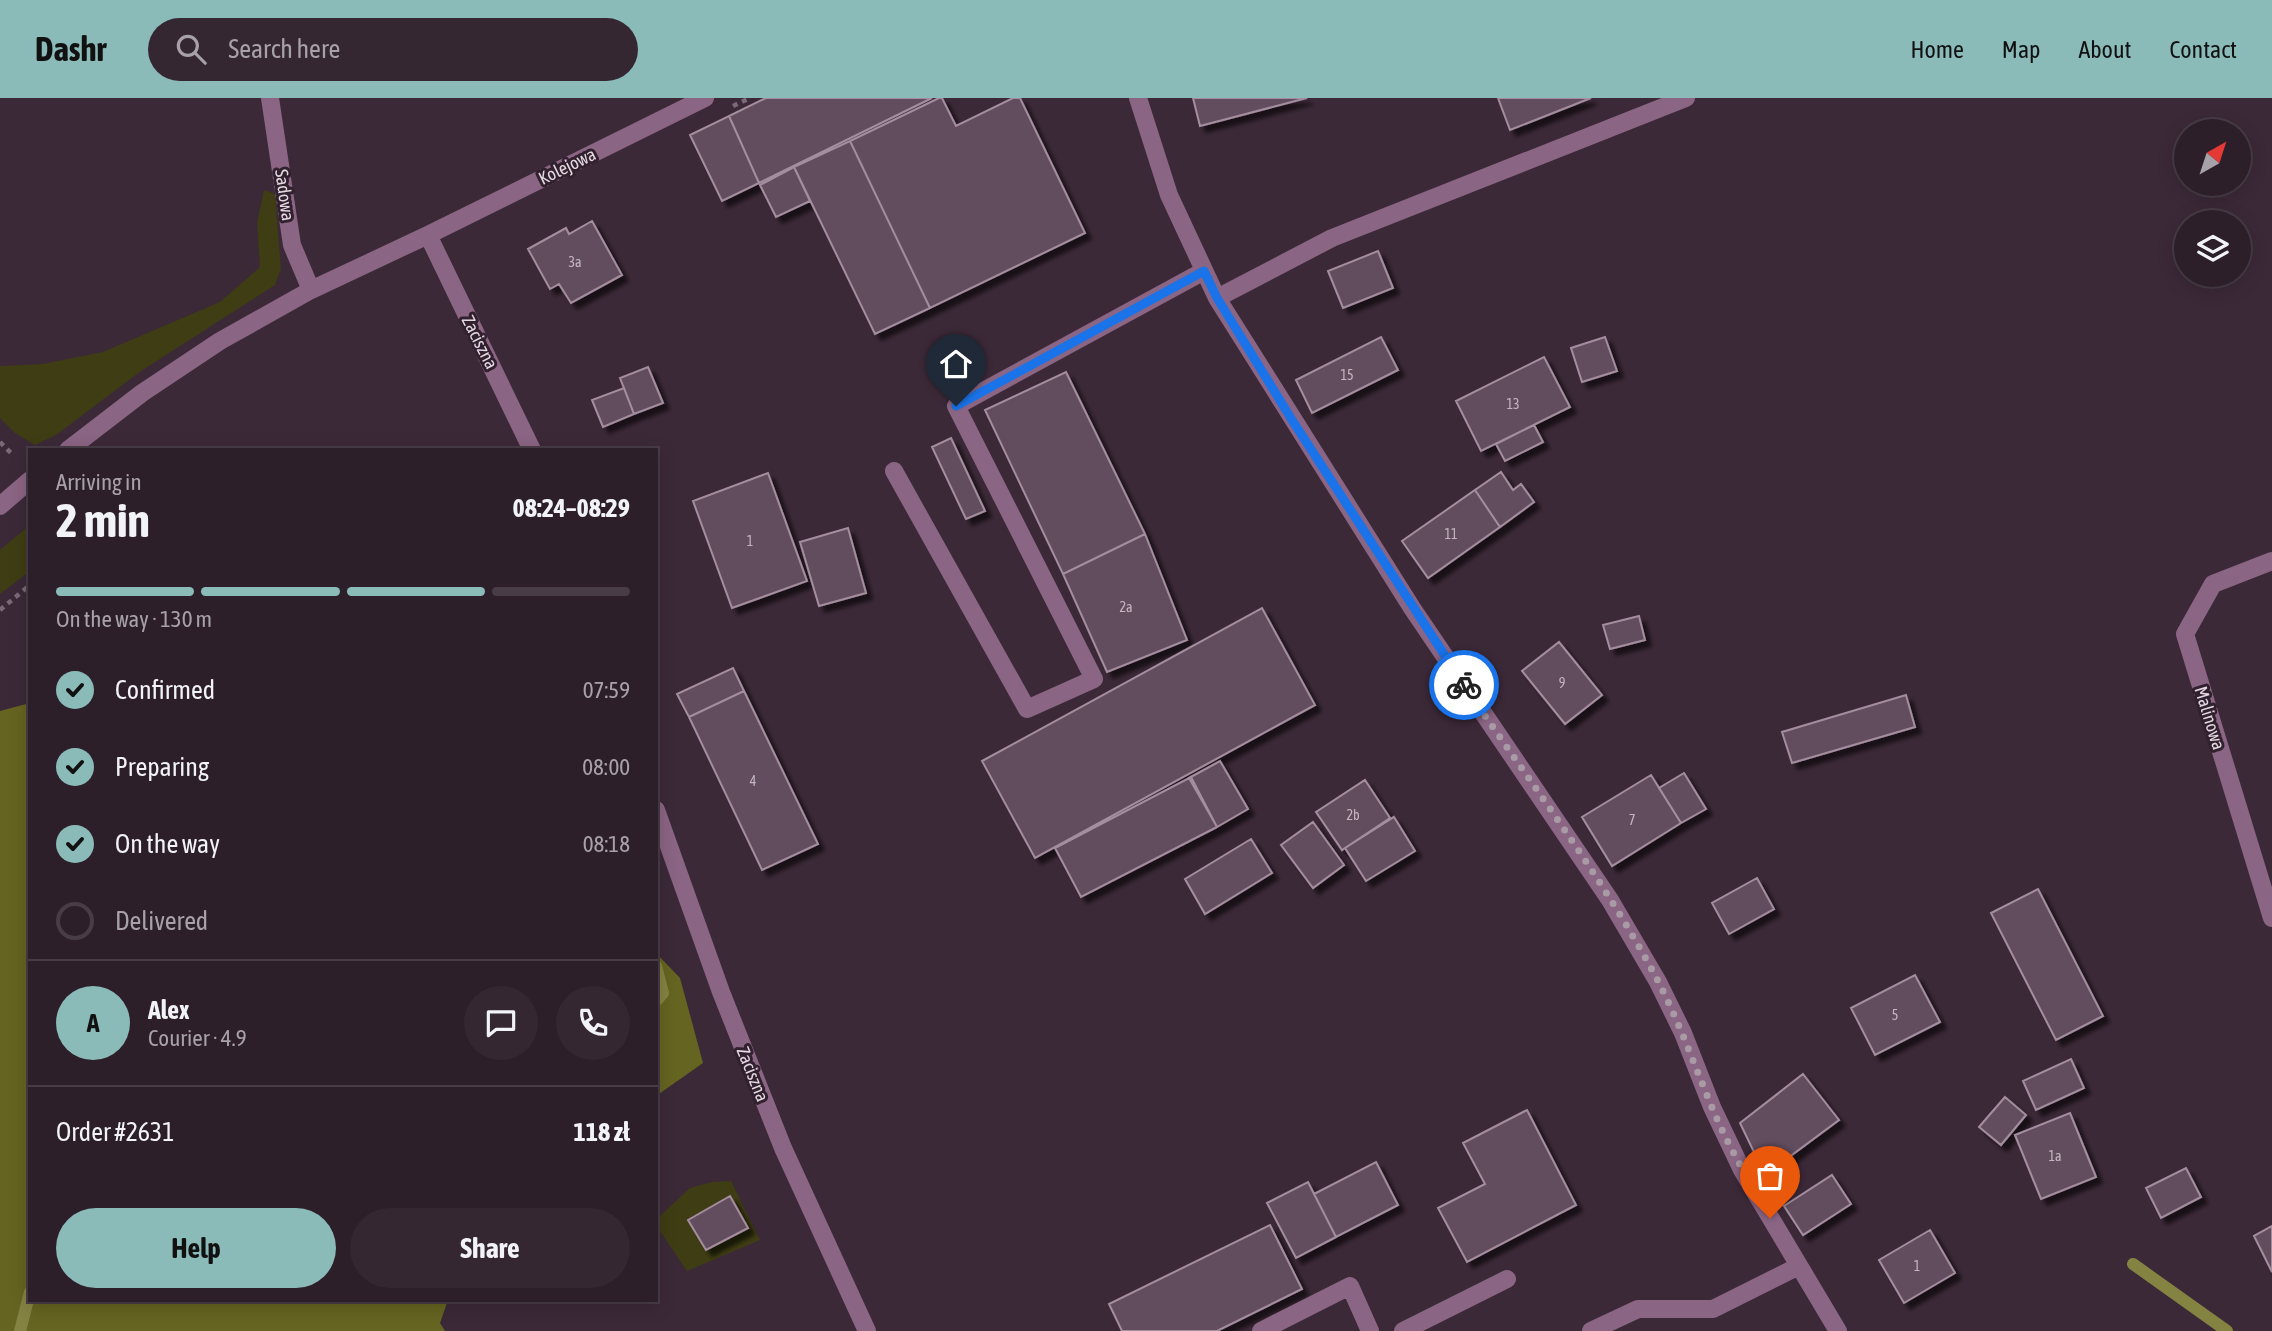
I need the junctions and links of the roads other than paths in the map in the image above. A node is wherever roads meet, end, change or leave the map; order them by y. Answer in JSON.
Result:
{"nodes":[{"id":1,"x":270,"y":98,"type":"edge"},
{"id":2,"x":705,"y":98,"type":"edge"},
{"id":3,"x":1138,"y":98,"type":"edge"},
{"id":4,"x":1686,"y":98,"type":"edge"},
{"id":5,"x":428,"y":234,"type":"junction"},
{"id":6,"x":1204,"y":271,"type":"junction"},
{"id":7,"x":310,"y":290,"type":"junction"},
{"id":8,"x":1217,"y":298,"type":"junction"},
{"id":9,"x":71,"y":448,"type":"edge"},
{"id":10,"x":532,"y":448,"type":"edge"},
{"id":11,"x":894,"y":471,"type":"dead end"},
{"id":12,"x":28,"y":482,"type":"edge"},
{"id":13,"x":0,"y":506,"type":"edge"},
{"id":14,"x":2272,"y":561,"type":"edge"},
{"id":15,"x":658,"y":816,"type":"edge"},
{"id":16,"x":2272,"y":918,"type":"edge"},
{"id":17,"x":1799,"y":1265,"type":"junction"},
{"id":18,"x":1507,"y":1279,"type":"dead end"},
{"id":19,"x":867,"y":1331,"type":"edge"},
{"id":20,"x":1261,"y":1331,"type":"edge"},
{"id":21,"x":1370,"y":1331,"type":"edge"},
{"id":22,"x":1403,"y":1331,"type":"edge"},
{"id":23,"x":1591,"y":1331,"type":"edge"},
{"id":24,"x":1838,"y":1331,"type":"edge"}],
"edges":[{"from":1,"to":7,"type":"street","name":"Sadowa"},
{"from":2,"to":5,"type":"street","name":"Kolejowa"},
{"from":3,"to":6,"type":"street"},
{"from":4,"to":8,"type":"street"},
{"from":5,"to":7,"type":"street","name":"Kolejowa"},
{"from":5,"to":10,"type":"street","name":"Zaciszna"},
{"from":6,"to":8,"type":"street"},
{"from":6,"to":11,"type":"street"},
{"from":7,"to":9,"type":"street","name":"Kolejowa"},
{"from":8,"to":17,"type":"street"},
{"from":12,"to":13,"type":"street"},
{"from":14,"to":16,"type":"street","name":"Malinowa"},
{"from":15,"to":19,"type":"street","name":"Zaciszna"},
{"from":17,"to":23,"type":"street"},
{"from":17,"to":24,"type":"street"},
{"from":18,"to":22,"type":"street"},
{"from":20,"to":21,"type":"street"}]}
